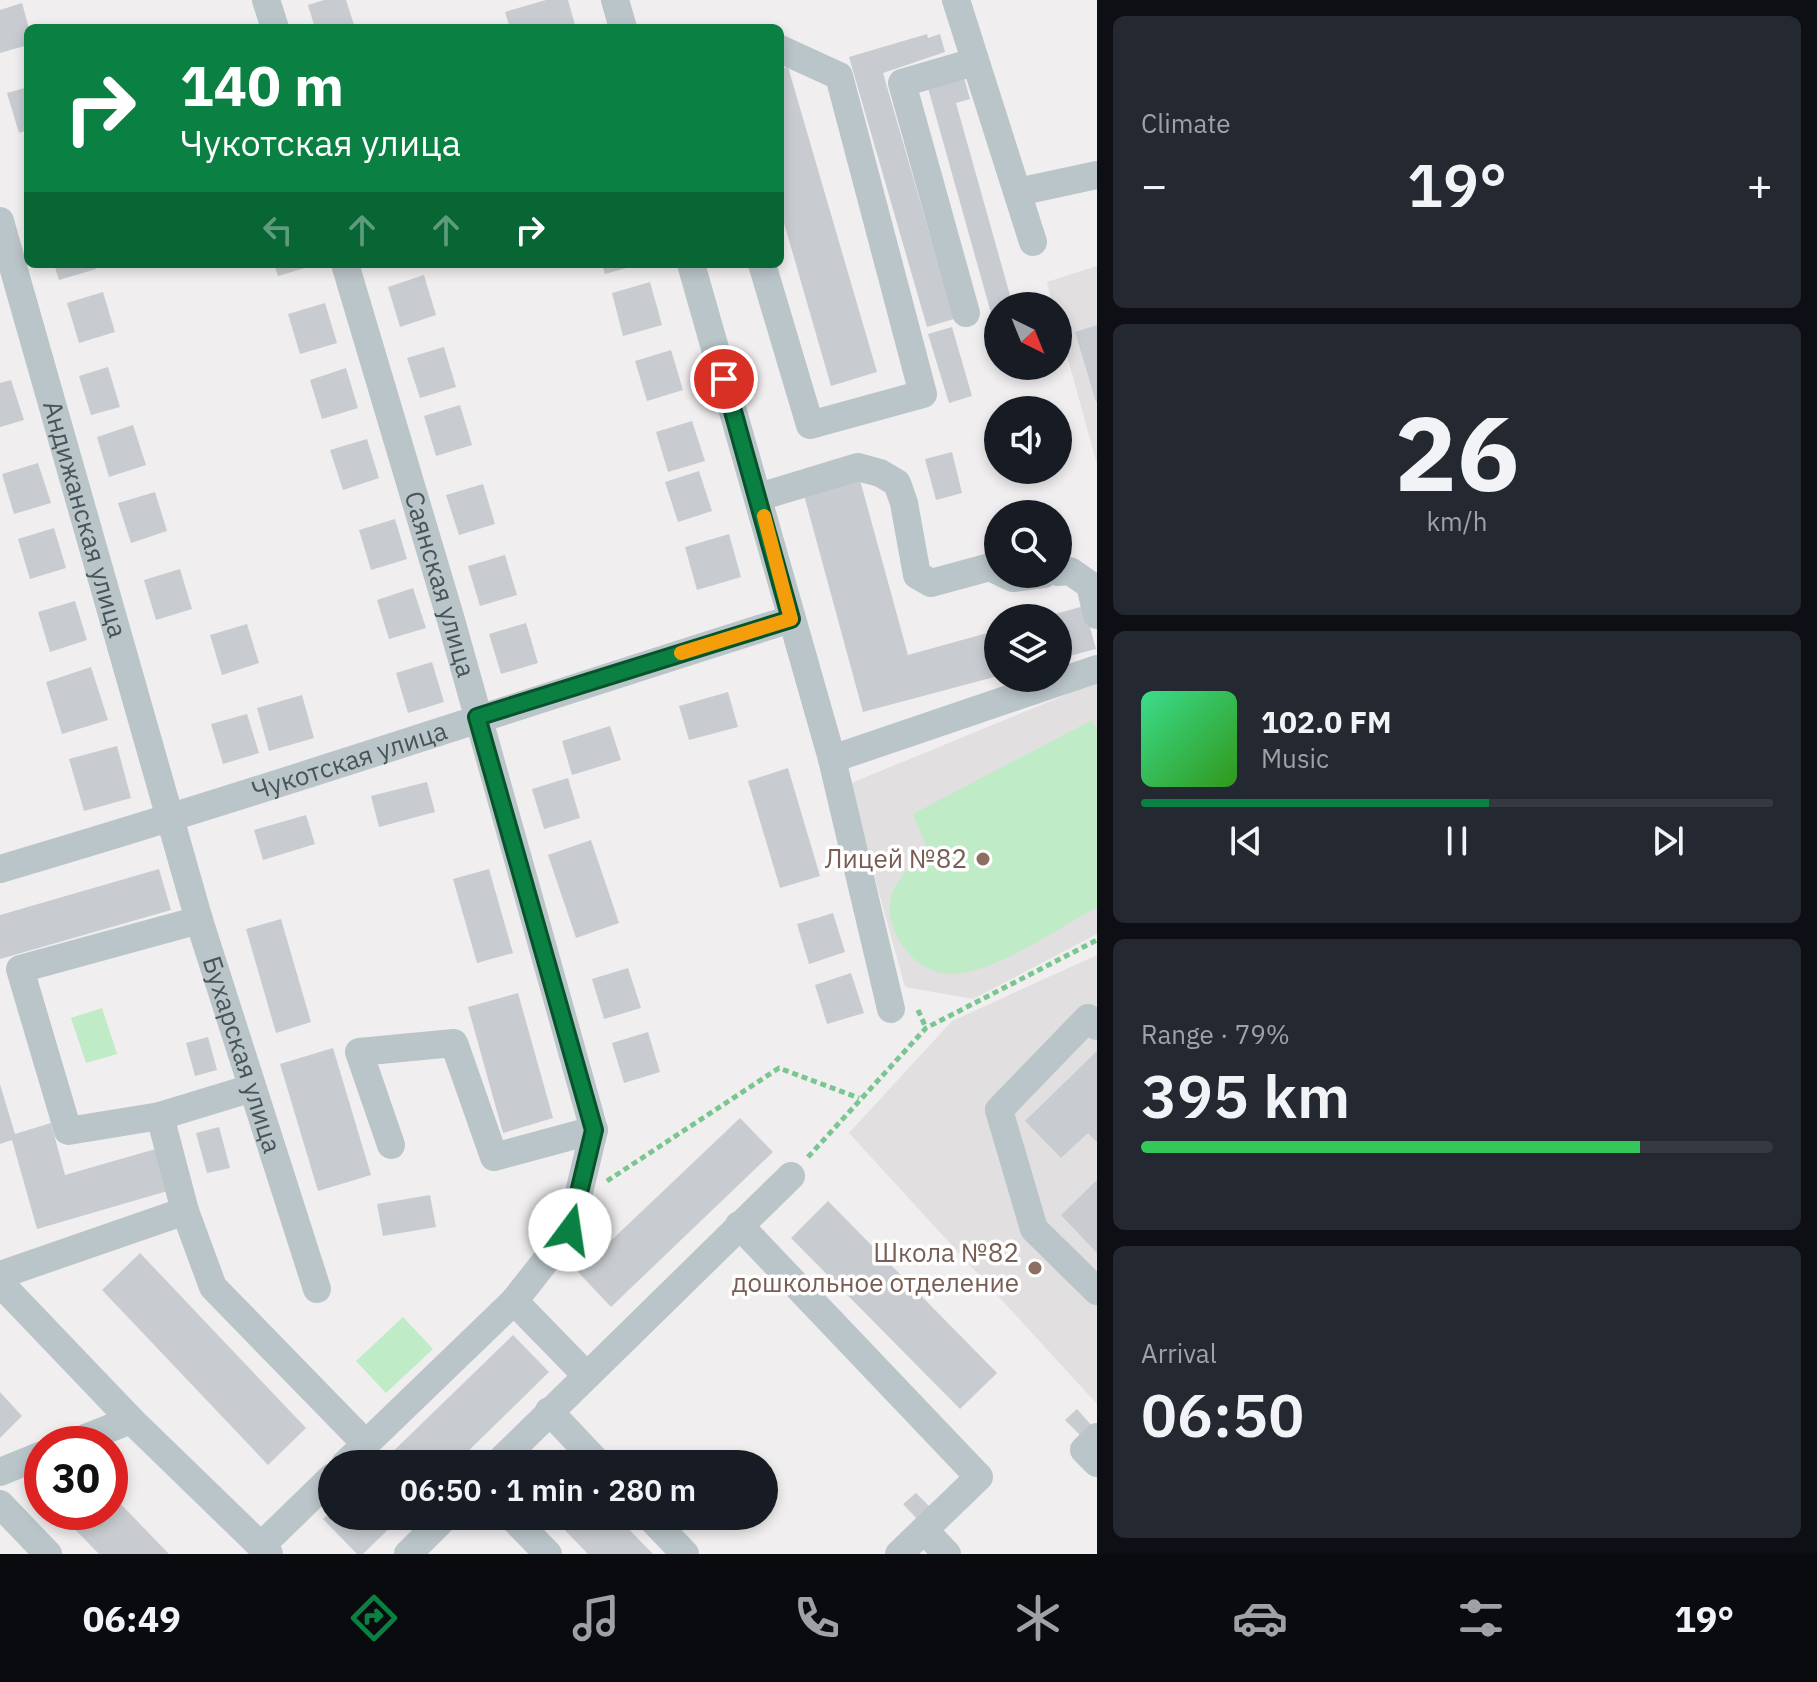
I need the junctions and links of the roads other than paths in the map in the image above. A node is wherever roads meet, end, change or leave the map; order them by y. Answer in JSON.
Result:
{"nodes":[{"id":1,"x":266,"y":0,"type":"edge"},
{"id":2,"x":615,"y":0,"type":"edge"},
{"id":3,"x":956,"y":0,"type":"edge"},
{"id":4,"x":274,"y":24,"type":"edge"},
{"id":5,"x":622,"y":24,"type":"edge"},
{"id":6,"x":784,"y":51,"type":"edge"},
{"id":7,"x":974,"y":62,"type":"junction"},
{"id":8,"x":1097,"y":175,"type":"edge"},
{"id":9,"x":1018,"y":192,"type":"junction"},
{"id":10,"x":0,"y":221,"type":"edge"},
{"id":11,"x":1033,"y":242,"type":"dead end"},
{"id":12,"x":346,"y":268,"type":"edge"},
{"id":13,"x":692,"y":268,"type":"edge"},
{"id":14,"x":763,"y":268,"type":"edge"},
{"id":15,"x":966,"y":313,"type":"dead end"},
{"id":16,"x":759,"y":497,"type":"junction"},
{"id":17,"x":984,"y":569,"type":"edge"},
{"id":18,"x":1072,"y":572,"type":"edge"},
{"id":19,"x":1097,"y":615,"type":"edge"},
{"id":20,"x":791,"y":619,"type":"junction"},
{"id":21,"x":1097,"y":669,"type":"edge"},
{"id":22,"x":477,"y":717,"type":"junction"},
{"id":23,"x":832,"y":759,"type":"junction"},
{"id":24,"x":171,"y":819,"type":"junction"},
{"id":25,"x":0,"y":869,"type":"edge"},
{"id":26,"x":199,"y":920,"type":"junction"},
{"id":27,"x":891,"y":1009,"type":"dead end"},
{"id":28,"x":1097,"y":1026,"type":"edge"},
{"id":29,"x":252,"y":1088,"type":"junction"},
{"id":30,"x":160,"y":1116,"type":"junction"},
{"id":31,"x":594,"y":1130,"type":"junction"},
{"id":32,"x":391,"y":1145,"type":"dead end"},
{"id":33,"x":791,"y":1176,"type":"road end"},
{"id":34,"x":185,"y":1211,"type":"junction"},
{"id":35,"x":739,"y":1225,"type":"junction"},
{"id":36,"x":0,"y":1275,"type":"edge"},
{"id":37,"x":0,"y":1283,"type":"edge"},
{"id":38,"x":317,"y":1289,"type":"dead end"},
{"id":39,"x":1097,"y":1291,"type":"edge"},
{"id":40,"x":514,"y":1301,"type":"junction"},
{"id":41,"x":586,"y":1375,"type":"junction"},
{"id":42,"x":549,"y":1411,"type":"junction"},
{"id":43,"x":131,"y":1420,"type":"junction"},
{"id":44,"x":116,"y":1426,"type":"edge"},
{"id":45,"x":1097,"y":1437,"type":"edge"},
{"id":46,"x":366,"y":1444,"type":"junction"},
{"id":47,"x":360,"y":1450,"type":"edge"},
{"id":48,"x":511,"y":1450,"type":"edge"},
{"id":49,"x":586,"y":1450,"type":"edge"},
{"id":50,"x":24,"y":1462,"type":"edge"},
{"id":51,"x":1097,"y":1463,"type":"edge"},
{"id":52,"x":0,"y":1472,"type":"edge"},
{"id":53,"x":318,"y":1492,"type":"edge"},
{"id":54,"x":0,"y":1504,"type":"edge"},
{"id":55,"x":432,"y":1530,"type":"edge"},
{"id":56,"x":525,"y":1530,"type":"edge"},
{"id":57,"x":662,"y":1530,"type":"edge"},
{"id":58,"x":924,"y":1530,"type":"junction"},
{"id":59,"x":265,"y":1550,"type":"edge"},
{"id":60,"x":48,"y":1554,"type":"edge"},
{"id":61,"x":408,"y":1554,"type":"edge"},
{"id":62,"x":548,"y":1554,"type":"edge"},
{"id":63,"x":685,"y":1554,"type":"edge"},
{"id":64,"x":899,"y":1554,"type":"edge"},
{"id":65,"x":947,"y":1554,"type":"edge"}],
"edges":[{"from":1,"to":4,"type":"street"},
{"from":2,"to":5,"type":"street"},
{"from":3,"to":7,"type":"street"},
{"from":6,"to":14,"type":"street"},
{"from":7,"to":9,"type":"street"},
{"from":7,"to":15,"type":"street"},
{"from":8,"to":9,"type":"street"},
{"from":9,"to":11,"type":"street"},
{"from":10,"to":24,"type":"street","name":"Андижанская улица"},
{"from":12,"to":22,"type":"street","name":"Саянская улица"},
{"from":13,"to":16,"type":"street"},
{"from":16,"to":17,"type":"street"},
{"from":16,"to":20,"type":"street"},
{"from":18,"to":19,"type":"street"},
{"from":20,"to":22,"type":"street","name":"Чукотская улица"},
{"from":20,"to":23,"type":"street"},
{"from":21,"to":23,"type":"street"},
{"from":22,"to":24,"type":"street","name":"Чукотская улица"},
{"from":22,"to":31,"type":"street","name":"Саянская улица"},
{"from":23,"to":27,"type":"street"},
{"from":24,"to":25,"type":"street","name":"Чукотская улица"},
{"from":24,"to":26,"type":"street","name":"Бухарская улица"},
{"from":26,"to":29,"type":"street","name":"Бухарская улица"},
{"from":26,"to":30,"type":"street"},
{"from":28,"to":39,"type":"street"},
{"from":29,"to":30,"type":"street"},
{"from":29,"to":38,"type":"street","name":"Бухарская улица"},
{"from":30,"to":34,"type":"street"},
{"from":31,"to":32,"type":"street"},
{"from":31,"to":40,"type":"street","name":"Саянская улица"},
{"from":33,"to":35,"type":"street"},
{"from":34,"to":36,"type":"street"},
{"from":34,"to":46,"type":"street"},
{"from":35,"to":41,"type":"street"},
{"from":35,"to":58,"type":"street"},
{"from":37,"to":43,"type":"street"},
{"from":40,"to":41,"type":"street"},
{"from":40,"to":46,"type":"street"},
{"from":41,"to":42,"type":"street"},
{"from":42,"to":48,"type":"street"},
{"from":42,"to":49,"type":"street"},
{"from":43,"to":44,"type":"street"},
{"from":43,"to":59,"type":"street"},
{"from":45,"to":51,"type":"street"},
{"from":46,"to":47,"type":"street"},
{"from":50,"to":52,"type":"street"},
{"from":53,"to":59,"type":"street"},
{"from":54,"to":60,"type":"street"},
{"from":55,"to":61,"type":"street"},
{"from":56,"to":62,"type":"street"},
{"from":57,"to":63,"type":"street"},
{"from":58,"to":64,"type":"street"},
{"from":58,"to":65,"type":"street"}]}
